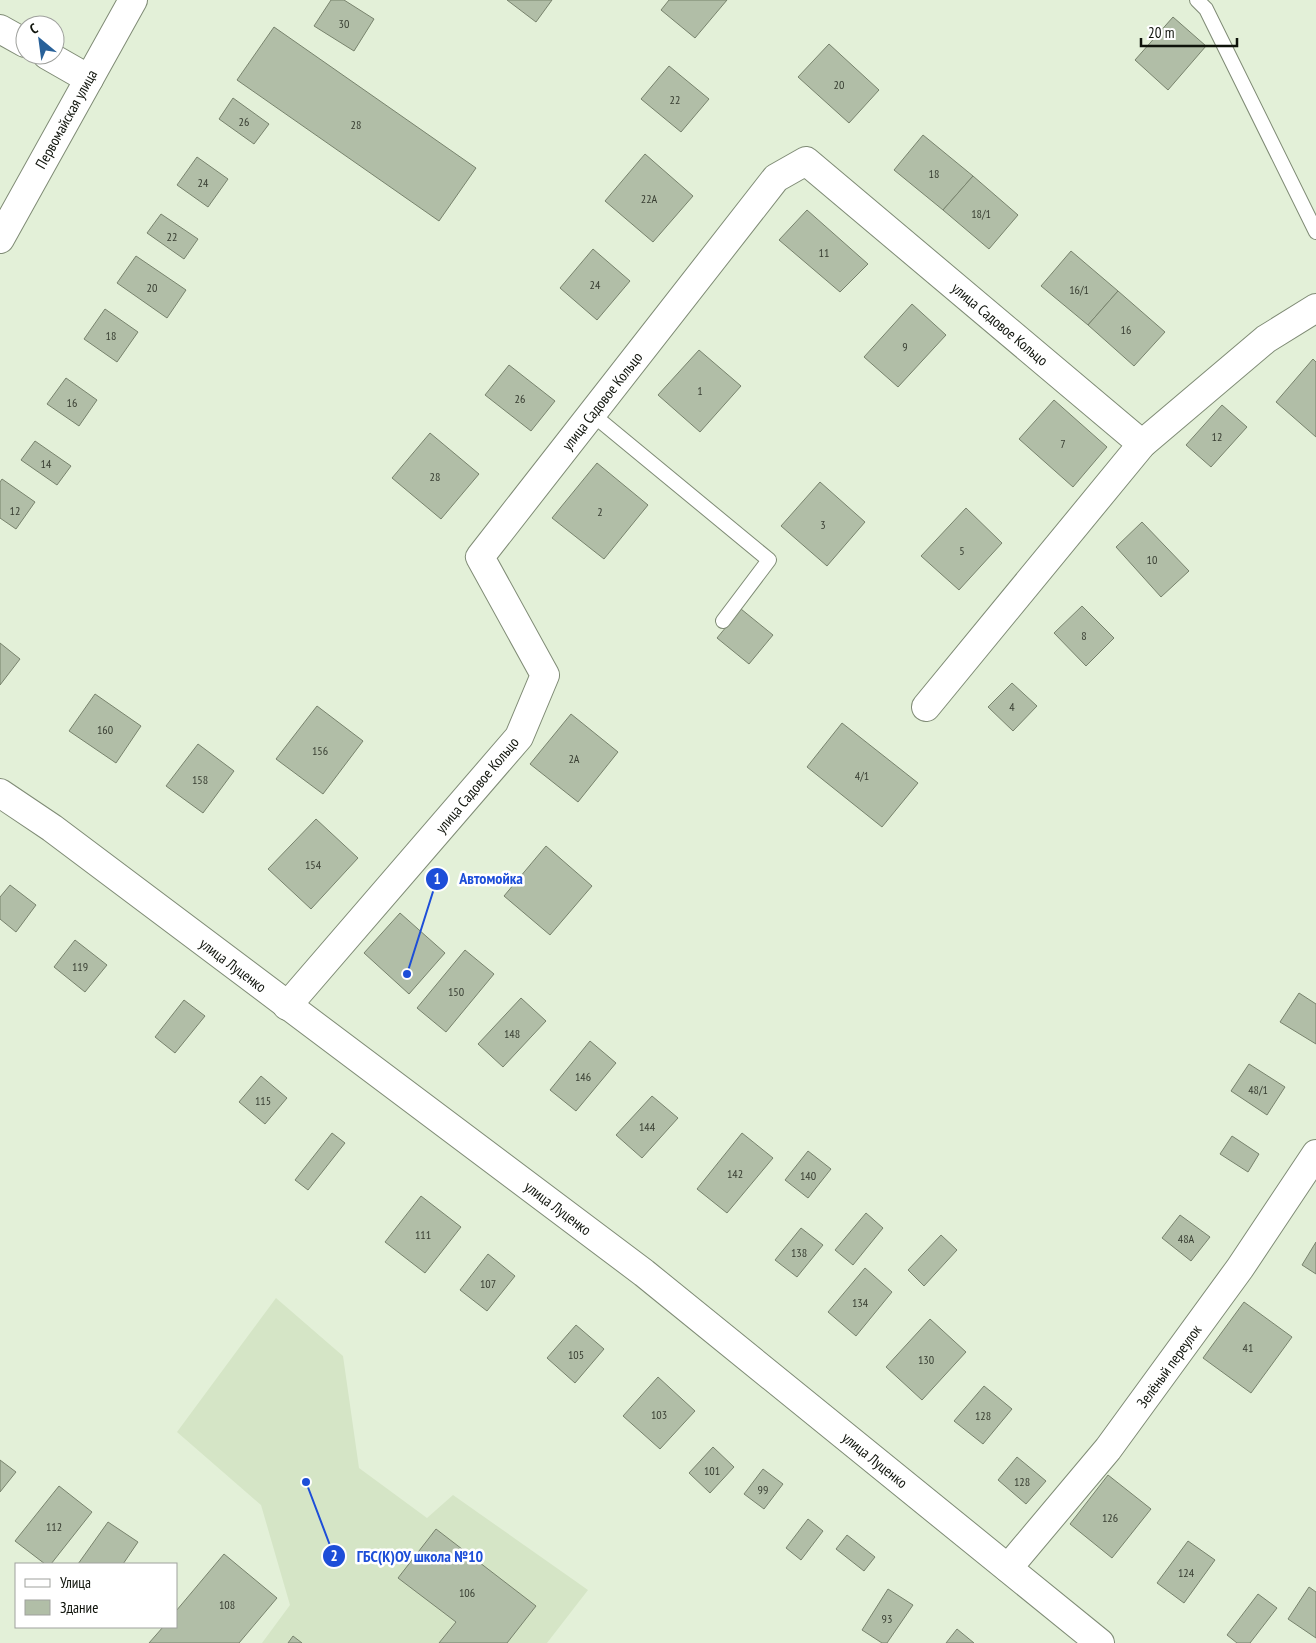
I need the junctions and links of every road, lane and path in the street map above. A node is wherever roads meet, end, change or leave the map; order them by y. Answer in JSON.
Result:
{"nodes":[{"id":1,"x":133,"y":0,"type":"edge"},
{"id":2,"x":1197,"y":0,"type":"edge"},
{"id":3,"x":0,"y":29,"type":"edge"},
{"id":4,"x":15,"y":37,"type":"edge"},
{"id":5,"x":64,"y":65,"type":"edge"},
{"id":6,"x":89,"y":79,"type":"junction"},
{"id":7,"x":1316,"y":232,"type":"edge"},
{"id":8,"x":0,"y":239,"type":"edge"},
{"id":9,"x":1316,"y":308,"type":"edge"},
{"id":10,"x":592,"y":414,"type":"junction"},
{"id":11,"x":1142,"y":444,"type":"junction"},
{"id":12,"x":723,"y":622,"type":"dead end"},
{"id":13,"x":926,"y":707,"type":"dead end"},
{"id":14,"x":0,"y":792,"type":"edge"},
{"id":15,"x":287,"y":1006,"type":"junction"},
{"id":16,"x":1316,"y":1154,"type":"edge"},
{"id":17,"x":1008,"y":1568,"type":"junction"},
{"id":18,"x":1100,"y":1643,"type":"edge"}],
"edges":[{"from":1,"to":6,"type":"street","name":"Первомайская улица"},
{"from":2,"to":7,"type":"lane"},
{"from":3,"to":4,"type":"street"},
{"from":5,"to":6,"type":"street"},
{"from":6,"to":8,"type":"street","name":"Первомайская улица"},
{"from":9,"to":11,"type":"street"},
{"from":10,"to":11,"type":"street","name":"улица Садовое Кольцо"},
{"from":10,"to":12,"type":"lane"},
{"from":10,"to":15,"type":"street","name":"улица Садовое Кольцо"},
{"from":11,"to":13,"type":"street"},
{"from":14,"to":15,"type":"street","name":"улица Луценко"},
{"from":15,"to":17,"type":"street","name":"улица Луценко"},
{"from":16,"to":17,"type":"street","name":"Зелёный переулок"},
{"from":17,"to":18,"type":"street","name":"улица Луценко"}]}
